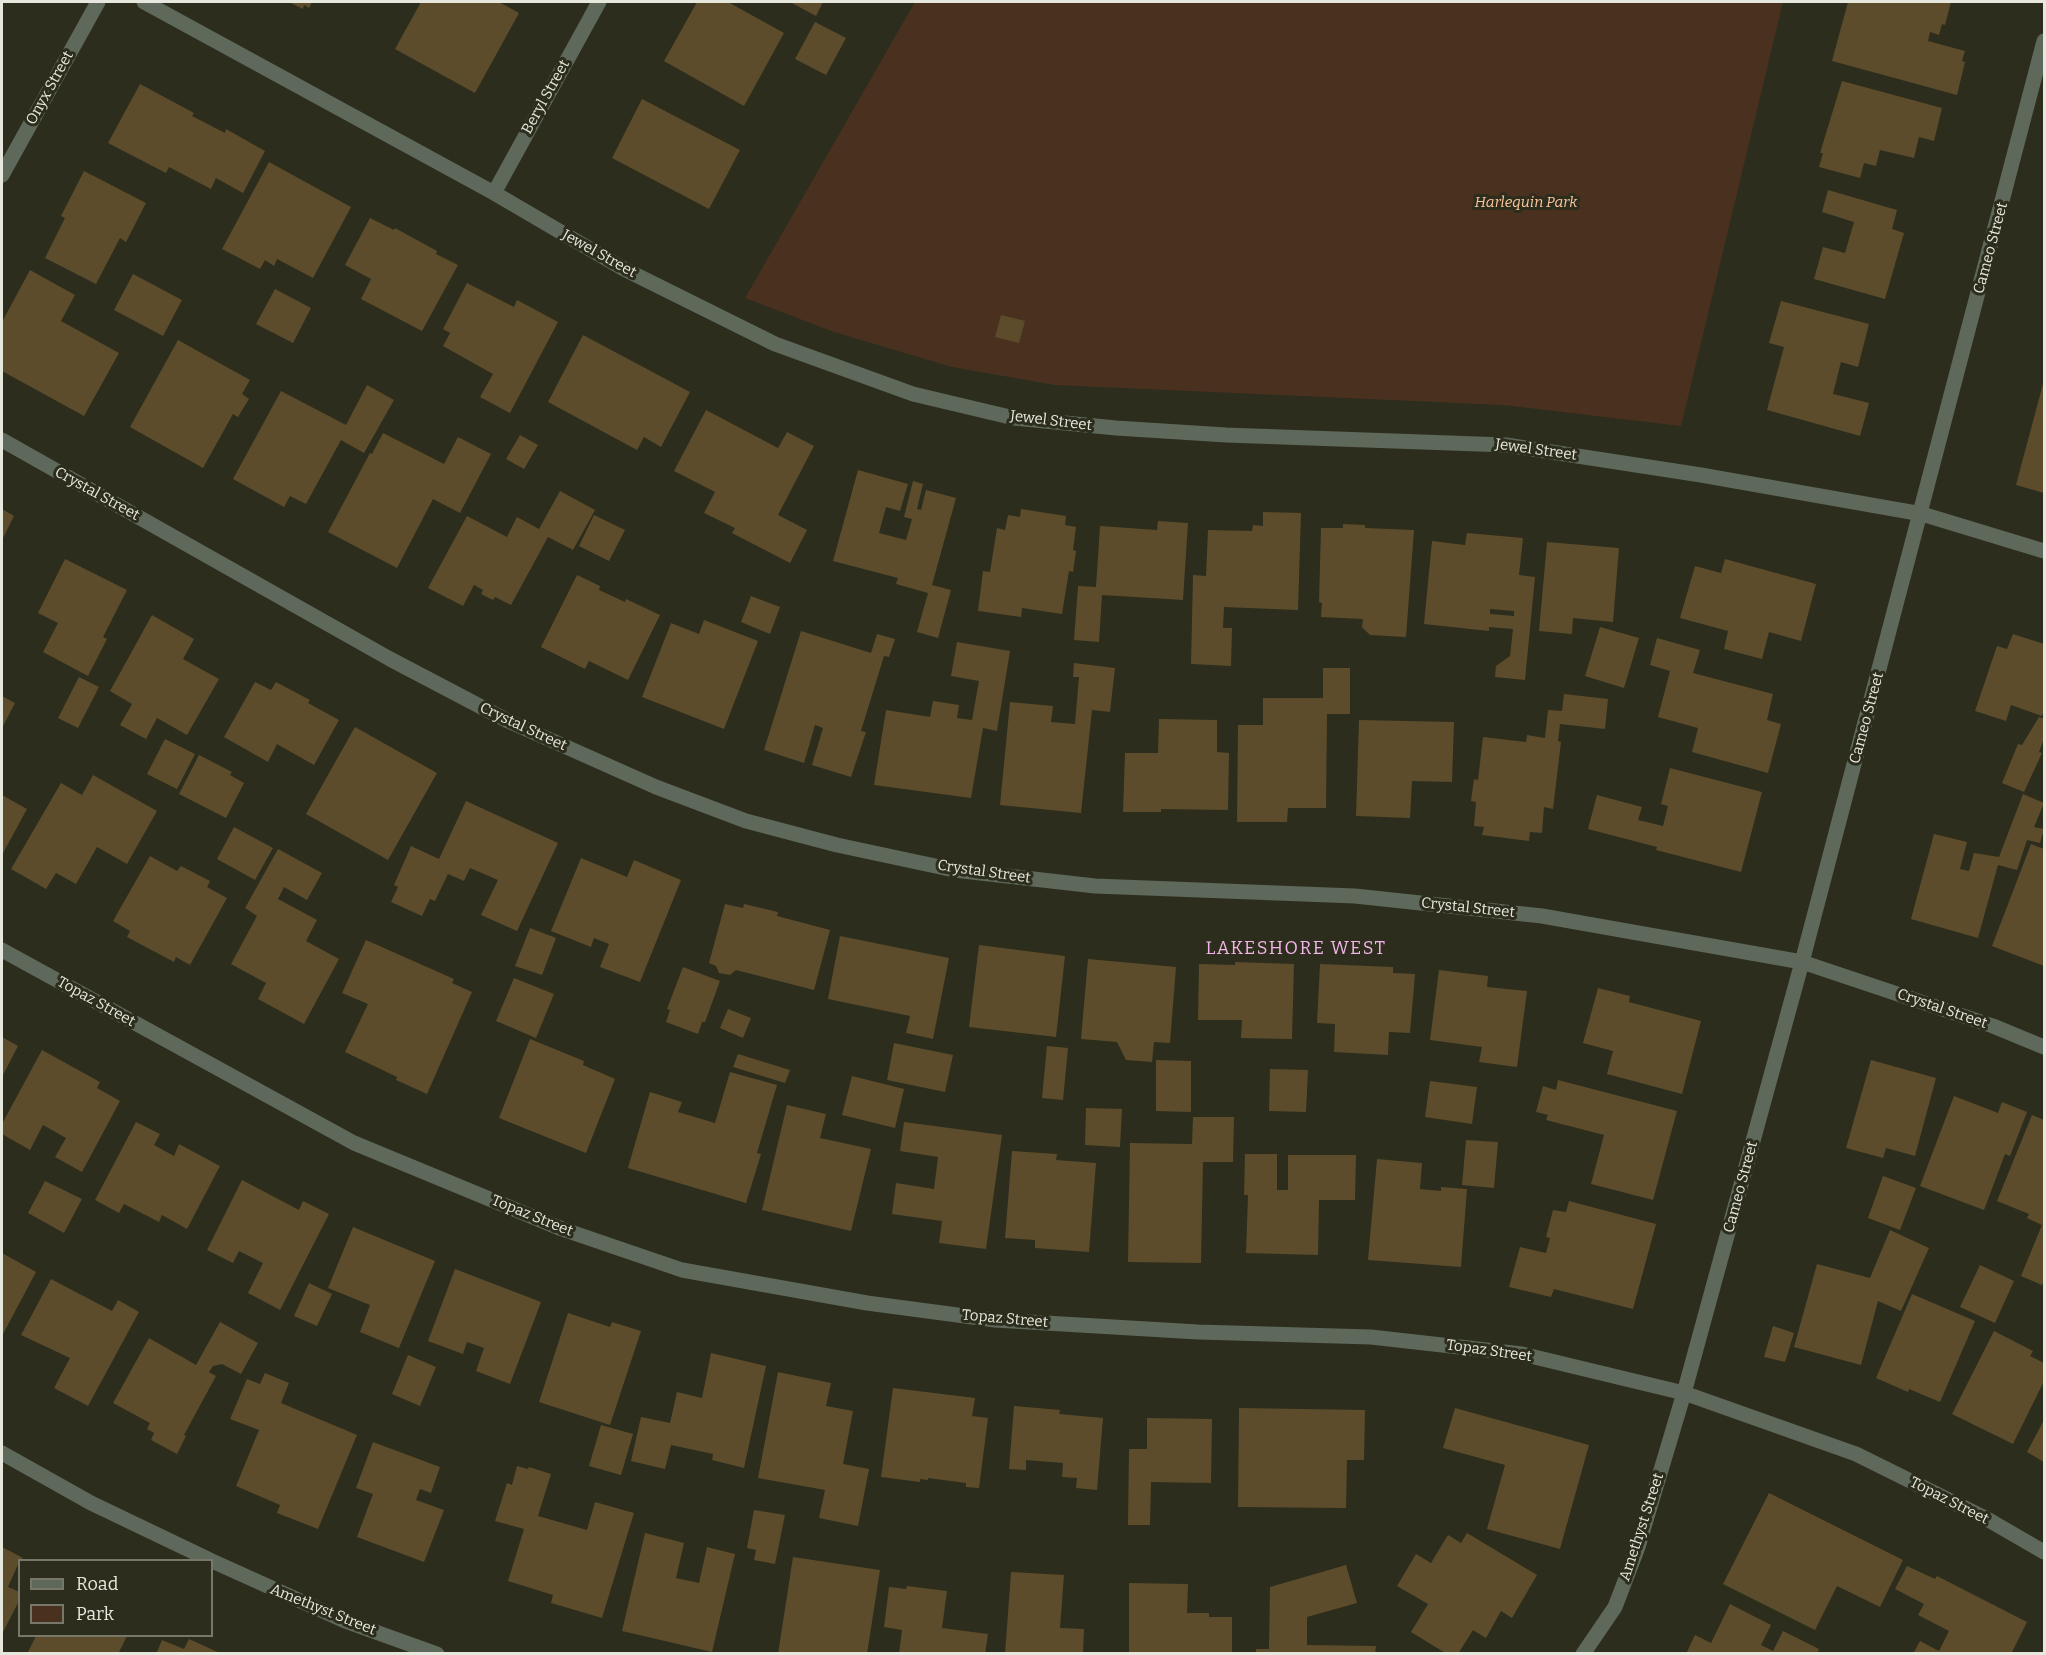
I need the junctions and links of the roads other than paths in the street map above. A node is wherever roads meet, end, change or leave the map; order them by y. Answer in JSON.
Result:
{"nodes":[{"id":1,"x":98,"y":2,"type":"edge"},
{"id":2,"x":144,"y":2,"type":"edge"},
{"id":3,"x":599,"y":2,"type":"edge"},
{"id":4,"x":2044,"y":41,"type":"edge"},
{"id":5,"x":2,"y":175,"type":"edge"},
{"id":6,"x":494,"y":193,"type":"junction"},
{"id":7,"x":2,"y":440,"type":"edge"},
{"id":8,"x":1922,"y":514,"type":"junction"},
{"id":9,"x":2044,"y":551,"type":"edge"},
{"id":10,"x":2,"y":950,"type":"edge"},
{"id":11,"x":1802,"y":962,"type":"junction"},
{"id":12,"x":2044,"y":1047,"type":"edge"},
{"id":13,"x":1684,"y":1393,"type":"junction"},
{"id":14,"x":2,"y":1453,"type":"edge"},
{"id":15,"x":2044,"y":1552,"type":"edge"},
{"id":16,"x":207,"y":1559,"type":"edge"},
{"id":17,"x":213,"y":1562,"type":"edge"},
{"id":18,"x":437,"y":1653,"type":"edge"},
{"id":19,"x":1583,"y":1653,"type":"edge"}],
"edges":[{"from":1,"to":5,"type":"street","name":"Onyx Street"},
{"from":2,"to":6,"type":"street","name":"Jewel Street"},
{"from":3,"to":6,"type":"street","name":"Beryl Street"},
{"from":4,"to":8,"type":"street","name":"Cameo Street"},
{"from":6,"to":8,"type":"street","name":"Jewel Street"},
{"from":7,"to":11,"type":"street","name":"Crystal Street"},
{"from":8,"to":9,"type":"street","name":"Jewel Street"},
{"from":8,"to":11,"type":"street","name":"Cameo Street"},
{"from":10,"to":13,"type":"street","name":"Topaz Street"},
{"from":11,"to":12,"type":"street","name":"Crystal Street"},
{"from":11,"to":13,"type":"street","name":"Cameo Street"},
{"from":13,"to":15,"type":"street","name":"Topaz Street"},
{"from":13,"to":19,"type":"street","name":"Amethyst Street"},
{"from":14,"to":16,"type":"street","name":"Amethyst Street"},
{"from":17,"to":18,"type":"street","name":"Amethyst Street"}]}
